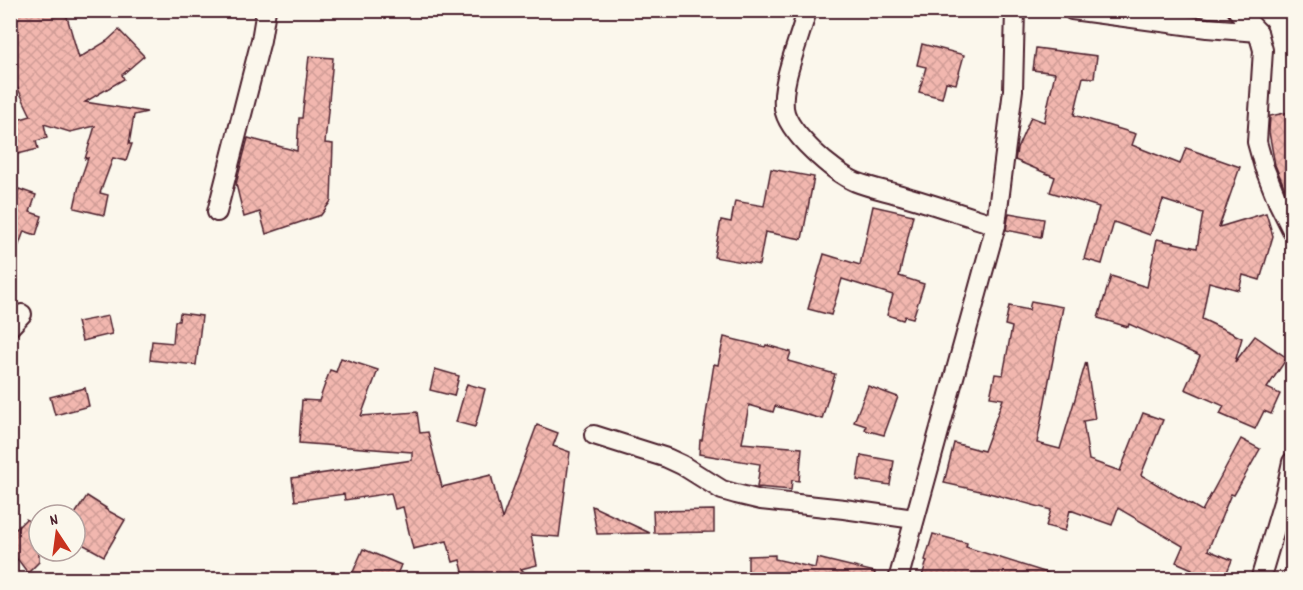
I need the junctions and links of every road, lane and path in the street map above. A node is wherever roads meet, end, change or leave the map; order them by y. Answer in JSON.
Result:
{"nodes":[{"id":1,"x":266,"y":10,"type":"edge"},
{"id":2,"x":807,"y":10,"type":"edge"},
{"id":3,"x":1016,"y":10,"type":"edge"},
{"id":4,"x":1072,"y":10,"type":"edge"},
{"id":5,"x":1237,"y":10,"type":"edge"},
{"id":6,"x":1258,"y":32,"type":"junction"},
{"id":7,"x":217,"y":212,"type":"dead end"},
{"id":8,"x":996,"y":225,"type":"junction"},
{"id":9,"x":1293,"y":230,"type":"edge"},
{"id":10,"x":594,"y":435,"type":"dead end"},
{"id":11,"x":1293,"y":462,"type":"edge"},
{"id":12,"x":914,"y":519,"type":"junction"},
{"id":13,"x":898,"y":579,"type":"edge"},
{"id":14,"x":1260,"y":579,"type":"edge"}],
"edges":[{"from":1,"to":7,"type":"street"},
{"from":2,"to":8,"type":"street"},
{"from":3,"to":8,"type":"street"},
{"from":4,"to":6,"type":"street"},
{"from":5,"to":6,"type":"street"},
{"from":6,"to":9,"type":"street"},
{"from":8,"to":12,"type":"street"},
{"from":10,"to":12,"type":"street"},
{"from":11,"to":14,"type":"street"},
{"from":12,"to":13,"type":"street"}]}
